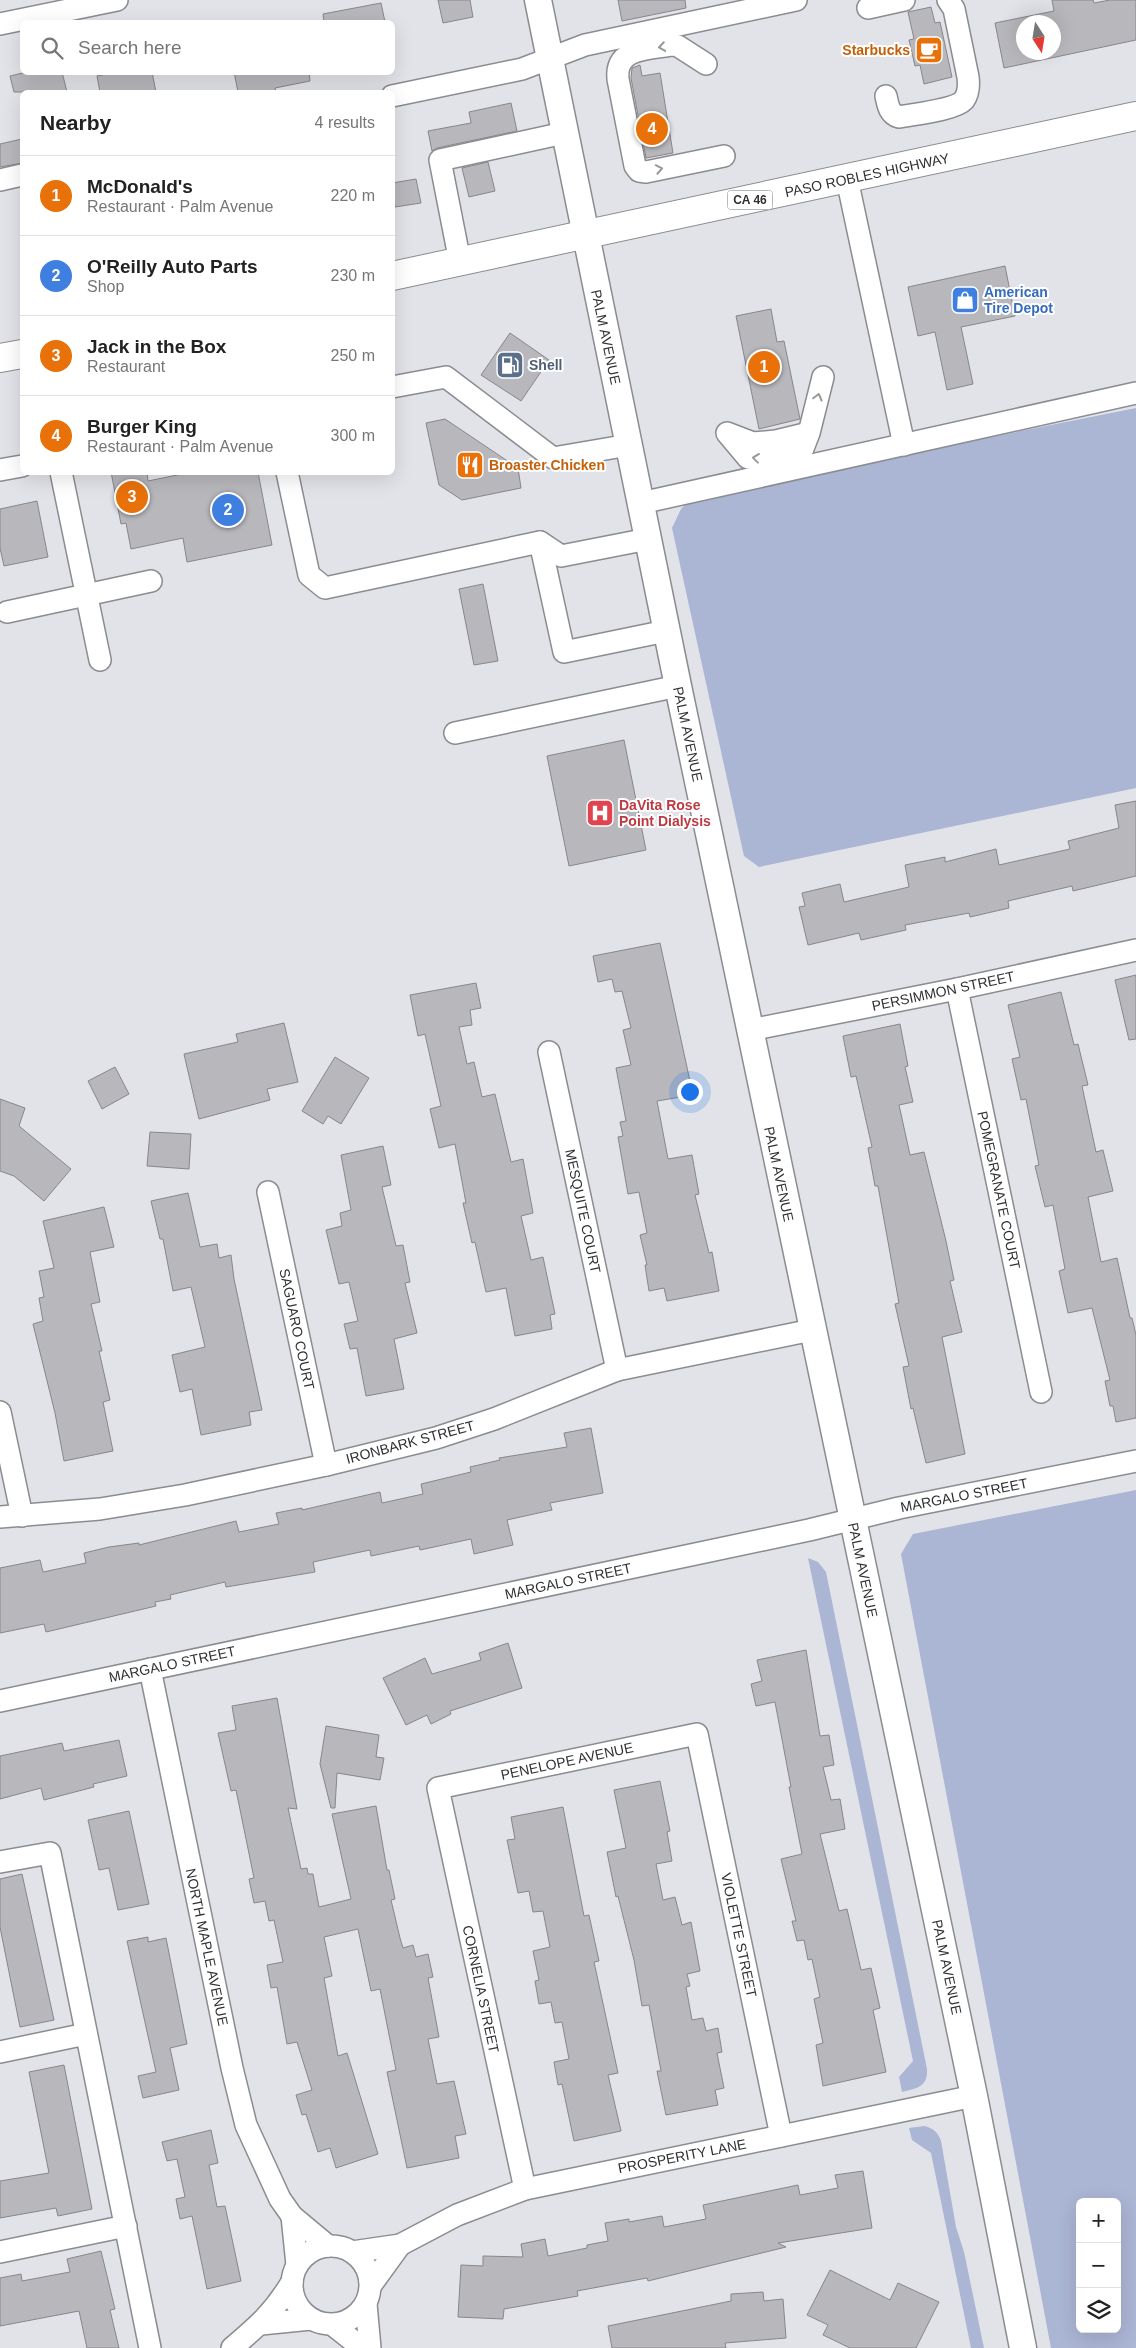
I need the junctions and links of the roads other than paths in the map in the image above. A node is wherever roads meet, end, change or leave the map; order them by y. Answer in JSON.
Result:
{"nodes":[{"id":1,"x":116,"y":0,"type":"edge"},
{"id":2,"x":538,"y":0,"type":"edge"},
{"id":3,"x":796,"y":0,"type":"edge"},
{"id":4,"x":904,"y":0,"type":"edge"},
{"id":5,"x":948,"y":0,"type":"edge"},
{"id":6,"x":868,"y":8,"type":"dead end"},
{"id":7,"x":0,"y":24,"type":"edge"},
{"id":8,"x":550,"y":58,"type":"junction"},
{"id":9,"x":706,"y":64,"type":"dead end"},
{"id":10,"x":395,"y":95,"type":"edge"},
{"id":11,"x":886,"y":96,"type":"dead end"},
{"id":12,"x":1136,"y":116,"type":"edge"},
{"id":13,"x":564,"y":133,"type":"junction"},
{"id":14,"x":724,"y":156,"type":"dead end"},
{"id":15,"x":20,"y":175,"type":"edge"},
{"id":16,"x":847,"y":179,"type":"junction"},
{"id":17,"x":0,"y":180,"type":"edge"},
{"id":18,"x":586,"y":236,"type":"junction"},
{"id":19,"x":460,"y":262,"type":"junction"},
{"id":20,"x":395,"y":275,"type":"edge"},
{"id":21,"x":20,"y":354,"type":"edge"},
{"id":22,"x":0,"y":358,"type":"edge"},
{"id":23,"x":823,"y":378,"type":"dead end"},
{"id":24,"x":395,"y":386,"type":"edge"},
{"id":25,"x":1136,"y":393,"type":"edge"},
{"id":26,"x":809,"y":433,"type":"dead end"},
{"id":27,"x":629,"y":445,"type":"junction"},
{"id":28,"x":904,"y":445,"type":"junction"},
{"id":29,"x":20,"y":466,"type":"edge"},
{"id":30,"x":0,"y":470,"type":"edge"},
{"id":31,"x":62,"y":475,"type":"edge"},
{"id":32,"x":288,"y":475,"type":"edge"},
{"id":33,"x":641,"y":503,"type":"junction"},
{"id":34,"x":648,"y":539,"type":"junction"},
{"id":35,"x":540,"y":542,"type":"junction"},
{"id":36,"x":152,"y":581,"type":"dead end"},
{"id":37,"x":86,"y":595,"type":"junction"},
{"id":38,"x":7,"y":612,"type":"dead end"},
{"id":39,"x":666,"y":631,"type":"junction"},
{"id":40,"x":100,"y":660,"type":"dead end"},
{"id":41,"x":678,"y":686,"type":"junction"},
{"id":42,"x":455,"y":733,"type":"dead end"},
{"id":43,"x":1136,"y":950,"type":"edge"},
{"id":44,"x":957,"y":989,"type":"junction"},
{"id":45,"x":750,"y":1030,"type":"junction"},
{"id":46,"x":549,"y":1052,"type":"dead end"},
{"id":47,"x":268,"y":1192,"type":"dead end"},
{"id":48,"x":812,"y":1330,"type":"junction"},
{"id":49,"x":617,"y":1370,"type":"junction"},
{"id":50,"x":1041,"y":1392,"type":"dead end"},
{"id":51,"x":0,"y":1412,"type":"edge"},
{"id":52,"x":1136,"y":1461,"type":"edge"},
{"id":53,"x":326,"y":1465,"type":"junction"},
{"id":54,"x":22,"y":1516,"type":"junction"},
{"id":55,"x":0,"y":1518,"type":"edge"},
{"id":56,"x":852,"y":1520,"type":"junction"},
{"id":57,"x":150,"y":1669,"type":"junction"},
{"id":58,"x":0,"y":1700,"type":"edge"},
{"id":59,"x":697,"y":1734,"type":"joint"},
{"id":60,"x":438,"y":1788,"type":"joint"},
{"id":61,"x":0,"y":1862,"type":"edge"},
{"id":62,"x":86,"y":2034,"type":"junction"},
{"id":63,"x":0,"y":2052,"type":"edge"},
{"id":64,"x":974,"y":2096,"type":"junction"},
{"id":65,"x":781,"y":2136,"type":"junction"},
{"id":66,"x":524,"y":2189,"type":"junction"},
{"id":67,"x":292,"y":2216,"type":"junction"},
{"id":68,"x":126,"y":2226,"type":"junction"},
{"id":69,"x":400,"y":2245,"type":"junction"},
{"id":70,"x":328,"y":2246,"type":"junction"},
{"id":71,"x":0,"y":2252,"type":"edge"},
{"id":72,"x":352,"y":2252,"type":"junction"},
{"id":73,"x":295,"y":2274,"type":"junction"},
{"id":74,"x":369,"y":2294,"type":"junction"},
{"id":75,"x":311,"y":2319,"type":"junction"},
{"id":76,"x":261,"y":2324,"type":"junction"},
{"id":77,"x":333,"y":2325,"type":"junction"},
{"id":78,"x":150,"y":2348,"type":"edge"},
{"id":79,"x":232,"y":2348,"type":"edge"},
{"id":80,"x":362,"y":2348,"type":"edge"},
{"id":81,"x":370,"y":2348,"type":"edge"},
{"id":82,"x":1023,"y":2348,"type":"edge"}],
"edges":[{"from":1,"to":7,"type":"street"},
{"from":2,"to":8,"type":"main road","name":"PALM AVENUE"},
{"from":3,"to":8,"type":"street"},
{"from":4,"to":6,"type":"street"},
{"from":5,"to":11,"type":"street"},
{"from":8,"to":10,"type":"street"},
{"from":8,"to":13,"type":"main road","name":"PALM AVENUE"},
{"from":9,"to":14,"type":"street","one_way":true},
{"from":12,"to":16,"type":"highway","name":"PASO ROBLES HIGHWAY","number":"CA 46"},
{"from":13,"to":18,"type":"main road","name":"PALM AVENUE"},
{"from":13,"to":19,"type":"street"},
{"from":15,"to":17,"type":"street"},
{"from":16,"to":18,"type":"highway","name":"PASO ROBLES HIGHWAY","number":"CA 46"},
{"from":16,"to":28,"type":"street"},
{"from":18,"to":19,"type":"highway","name":"PASO ROBLES HIGHWAY","number":"CA 46"},
{"from":18,"to":27,"type":"main road","name":"PALM AVENUE"},
{"from":19,"to":20,"type":"highway","name":"PASO ROBLES HIGHWAY","number":"CA 46"},
{"from":21,"to":22,"type":"highway"},
{"from":26,"to":23,"type":"street","one_way":true},
{"from":24,"to":27,"type":"street"},
{"from":25,"to":28,"type":"street"},
{"from":27,"to":33,"type":"main road","name":"PALM AVENUE"},
{"from":28,"to":33,"type":"street"},
{"from":29,"to":30,"type":"street"},
{"from":31,"to":37,"type":"street"},
{"from":32,"to":35,"type":"street"},
{"from":33,"to":34,"type":"main road","name":"PALM AVENUE"},
{"from":34,"to":35,"type":"street"},
{"from":34,"to":39,"type":"main road","name":"PALM AVENUE"},
{"from":35,"to":39,"type":"street"},
{"from":36,"to":37,"type":"street"},
{"from":37,"to":38,"type":"street"},
{"from":37,"to":40,"type":"street"},
{"from":39,"to":41,"type":"main road","name":"PALM AVENUE"},
{"from":41,"to":42,"type":"street"},
{"from":41,"to":45,"type":"main road","name":"PALM AVENUE"},
{"from":43,"to":44,"type":"street","name":"PERSIMMON STREET"},
{"from":44,"to":45,"type":"street","name":"PERSIMMON STREET"},
{"from":44,"to":50,"type":"street","name":"POMEGRANATE COURT"},
{"from":45,"to":48,"type":"main road","name":"PALM AVENUE"},
{"from":46,"to":49,"type":"street","name":"MESQUITE COURT"},
{"from":47,"to":53,"type":"street","name":"SAGUARO COURT"},
{"from":48,"to":49,"type":"street","name":"IRONBARK STREET"},
{"from":48,"to":56,"type":"main road","name":"PALM AVENUE"},
{"from":49,"to":53,"type":"street","name":"IRONBARK STREET"},
{"from":51,"to":54,"type":"street"},
{"from":52,"to":56,"type":"street","name":"MARGALO STREET"},
{"from":53,"to":54,"type":"street","name":"IRONBARK STREET"},
{"from":54,"to":55,"type":"street","name":"IRONBARK STREET"},
{"from":56,"to":57,"type":"street","name":"MARGALO STREET"},
{"from":56,"to":64,"type":"main road","name":"PALM AVENUE"},
{"from":57,"to":58,"type":"street","name":"MARGALO STREET"},
{"from":57,"to":67,"type":"street","name":"NORTH MAPLE AVENUE"},
{"from":59,"to":60,"type":"street","name":"PENELOPE AVENUE"},
{"from":59,"to":65,"type":"street","name":"VIOLETTE STREET"},
{"from":60,"to":66,"type":"street","name":"CORNELIA STREET"},
{"from":61,"to":62,"type":"street"},
{"from":62,"to":63,"type":"street"},
{"from":62,"to":68,"type":"street"},
{"from":64,"to":65,"type":"street","name":"PROSPERITY LANE"},
{"from":64,"to":82,"type":"main road","name":"PALM AVENUE"},
{"from":65,"to":66,"type":"street","name":"PROSPERITY LANE"},
{"from":66,"to":69,"type":"street","name":"PROSPERITY LANE"},
{"from":67,"to":70,"type":"street","name":"NORTH MAPLE AVENUE"},
{"from":67,"to":73,"type":"street","name":"NORTH MAPLE AVENUE"},
{"from":68,"to":71,"type":"street"},
{"from":68,"to":78,"type":"street"},
{"from":69,"to":72,"type":"street","name":"PROSPERITY LANE"},
{"from":69,"to":74,"type":"street","name":"PROSPERITY LANE"},
{"from":70,"to":72,"type":"street","name":"NORTH MAPLE AVENUE"},
{"from":70,"to":73,"type":"street"},
{"from":72,"to":74,"type":"street"},
{"from":73,"to":75,"type":"street","name":"NORTH MAPLE AVENUE"},
{"from":73,"to":76,"type":"street"},
{"from":74,"to":77,"type":"street"},
{"from":74,"to":81,"type":"street"},
{"from":75,"to":76,"type":"street"},
{"from":75,"to":77,"type":"street"},
{"from":76,"to":79,"type":"street"},
{"from":77,"to":80,"type":"street"}]}
